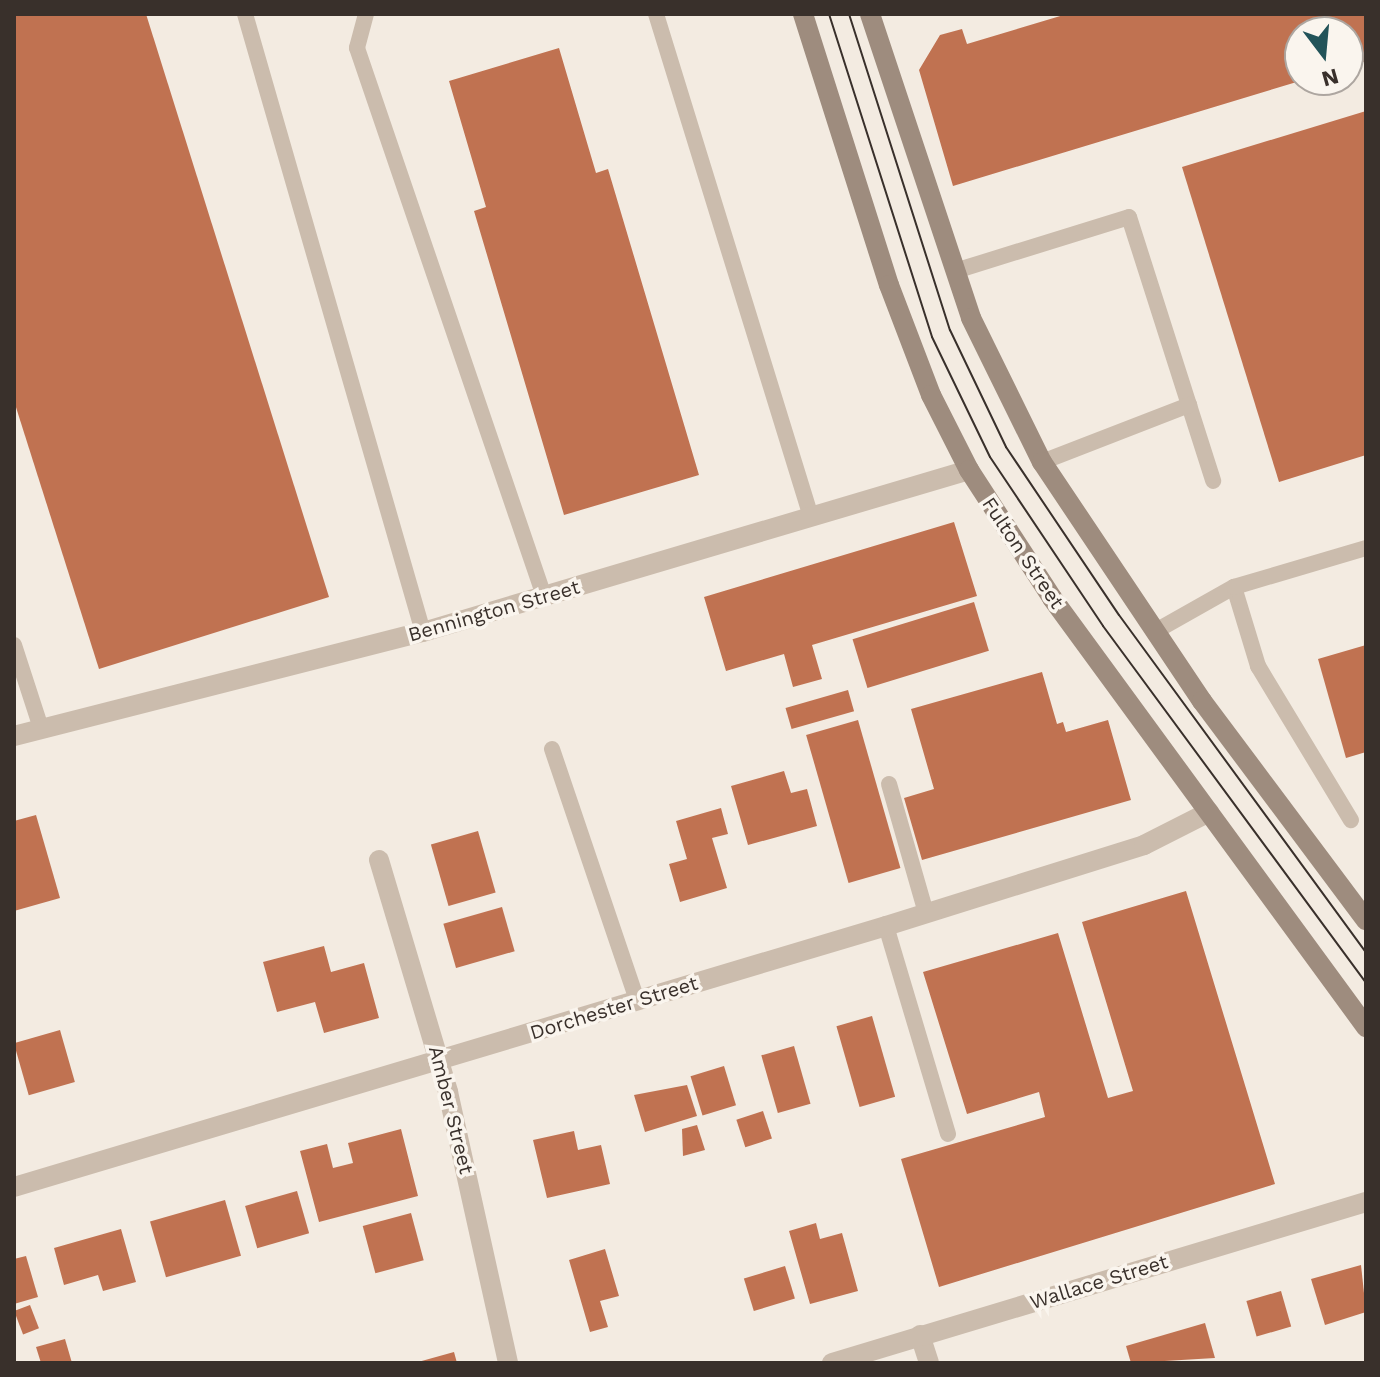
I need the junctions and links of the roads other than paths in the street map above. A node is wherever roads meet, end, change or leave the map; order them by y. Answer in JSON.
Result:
{"nodes":[{"id":1,"x":245,"y":14,"type":"edge"},
{"id":2,"x":366,"y":14,"type":"edge"},
{"id":3,"x":656,"y":14,"type":"edge"},
{"id":4,"x":803,"y":14,"type":"edge"},
{"id":5,"x":870,"y":14,"type":"edge"},
{"id":6,"x":955,"y":271,"type":"junction"},
{"id":7,"x":1189,"y":405,"type":"junction"},
{"id":8,"x":1042,"y":462,"type":"junction"},
{"id":9,"x":969,"y":470,"type":"junction"},
{"id":10,"x":1213,"y":481,"type":"dead end"},
{"id":11,"x":811,"y":517,"type":"junction"},
{"id":12,"x":1366,"y":548,"type":"edge"},
{"id":13,"x":1234,"y":587,"type":"junction"},
{"id":14,"x":544,"y":596,"type":"junction"},
{"id":15,"x":423,"y":632,"type":"junction"},
{"id":16,"x":1154,"y":632,"type":"junction"},
{"id":17,"x":14,"y":645,"type":"edge"},
{"id":18,"x":41,"y":728,"type":"junction"},
{"id":19,"x":14,"y":736,"type":"edge"},
{"id":20,"x":552,"y":749,"type":"dead end"},
{"id":21,"x":889,"y":784,"type":"dead end"},
{"id":22,"x":1209,"y":812,"type":"junction"},
{"id":23,"x":1351,"y":820,"type":"dead end"},
{"id":24,"x":379,"y":860,"type":"dead end"},
{"id":25,"x":926,"y":913,"type":"junction"},
{"id":26,"x":1366,"y":920,"type":"edge"},
{"id":27,"x":886,"y":926,"type":"junction"},
{"id":28,"x":637,"y":1000,"type":"junction"},
{"id":29,"x":1366,"y":1027,"type":"edge"},
{"id":30,"x":439,"y":1060,"type":"junction"},
{"id":31,"x":948,"y":1134,"type":"dead end"},
{"id":32,"x":14,"y":1187,"type":"edge"},
{"id":33,"x":1366,"y":1202,"type":"edge"},
{"id":34,"x":920,"y":1335,"type":"junction"},
{"id":35,"x":508,"y":1363,"type":"edge"},
{"id":36,"x":832,"y":1363,"type":"edge"},
{"id":37,"x":929,"y":1363,"type":"edge"}],
"edges":[{"from":1,"to":15,"type":"lane"},
{"from":2,"to":14,"type":"lane"},
{"from":3,"to":11,"type":"lane"},
{"from":4,"to":9,"type":"main road","name":"Fulton Street"},
{"from":5,"to":6,"type":"main road"},
{"from":6,"to":7,"type":"lane"},
{"from":6,"to":8,"type":"main road"},
{"from":7,"to":8,"type":"lane"},
{"from":7,"to":10,"type":"lane"},
{"from":8,"to":16,"type":"main road"},
{"from":9,"to":11,"type":"street","name":"Bennington Street"},
{"from":9,"to":22,"type":"main road","name":"Fulton Street"},
{"from":11,"to":14,"type":"street","name":"Bennington Street"},
{"from":12,"to":13,"type":"lane"},
{"from":13,"to":16,"type":"lane"},
{"from":13,"to":23,"type":"lane"},
{"from":14,"to":15,"type":"street","name":"Bennington Street"},
{"from":15,"to":18,"type":"street","name":"Bennington Street"},
{"from":16,"to":26,"type":"main road"},
{"from":17,"to":18,"type":"lane"},
{"from":18,"to":19,"type":"street","name":"Bennington Street"},
{"from":20,"to":28,"type":"lane"},
{"from":21,"to":25,"type":"lane"},
{"from":22,"to":25,"type":"street","name":"Dorchester Street"},
{"from":22,"to":29,"type":"main road","name":"Fulton Street"},
{"from":24,"to":30,"type":"street","name":"Amber Street"},
{"from":25,"to":27,"type":"street","name":"Dorchester Street"},
{"from":27,"to":28,"type":"street","name":"Dorchester Street"},
{"from":27,"to":31,"type":"lane"},
{"from":28,"to":30,"type":"street","name":"Dorchester Street"},
{"from":30,"to":32,"type":"street","name":"Dorchester Street"},
{"from":30,"to":35,"type":"street","name":"Amber Street"},
{"from":33,"to":34,"type":"street","name":"Wallace Street"},
{"from":34,"to":36,"type":"street","name":"Wallace Street"},
{"from":34,"to":37,"type":"street"}]}
